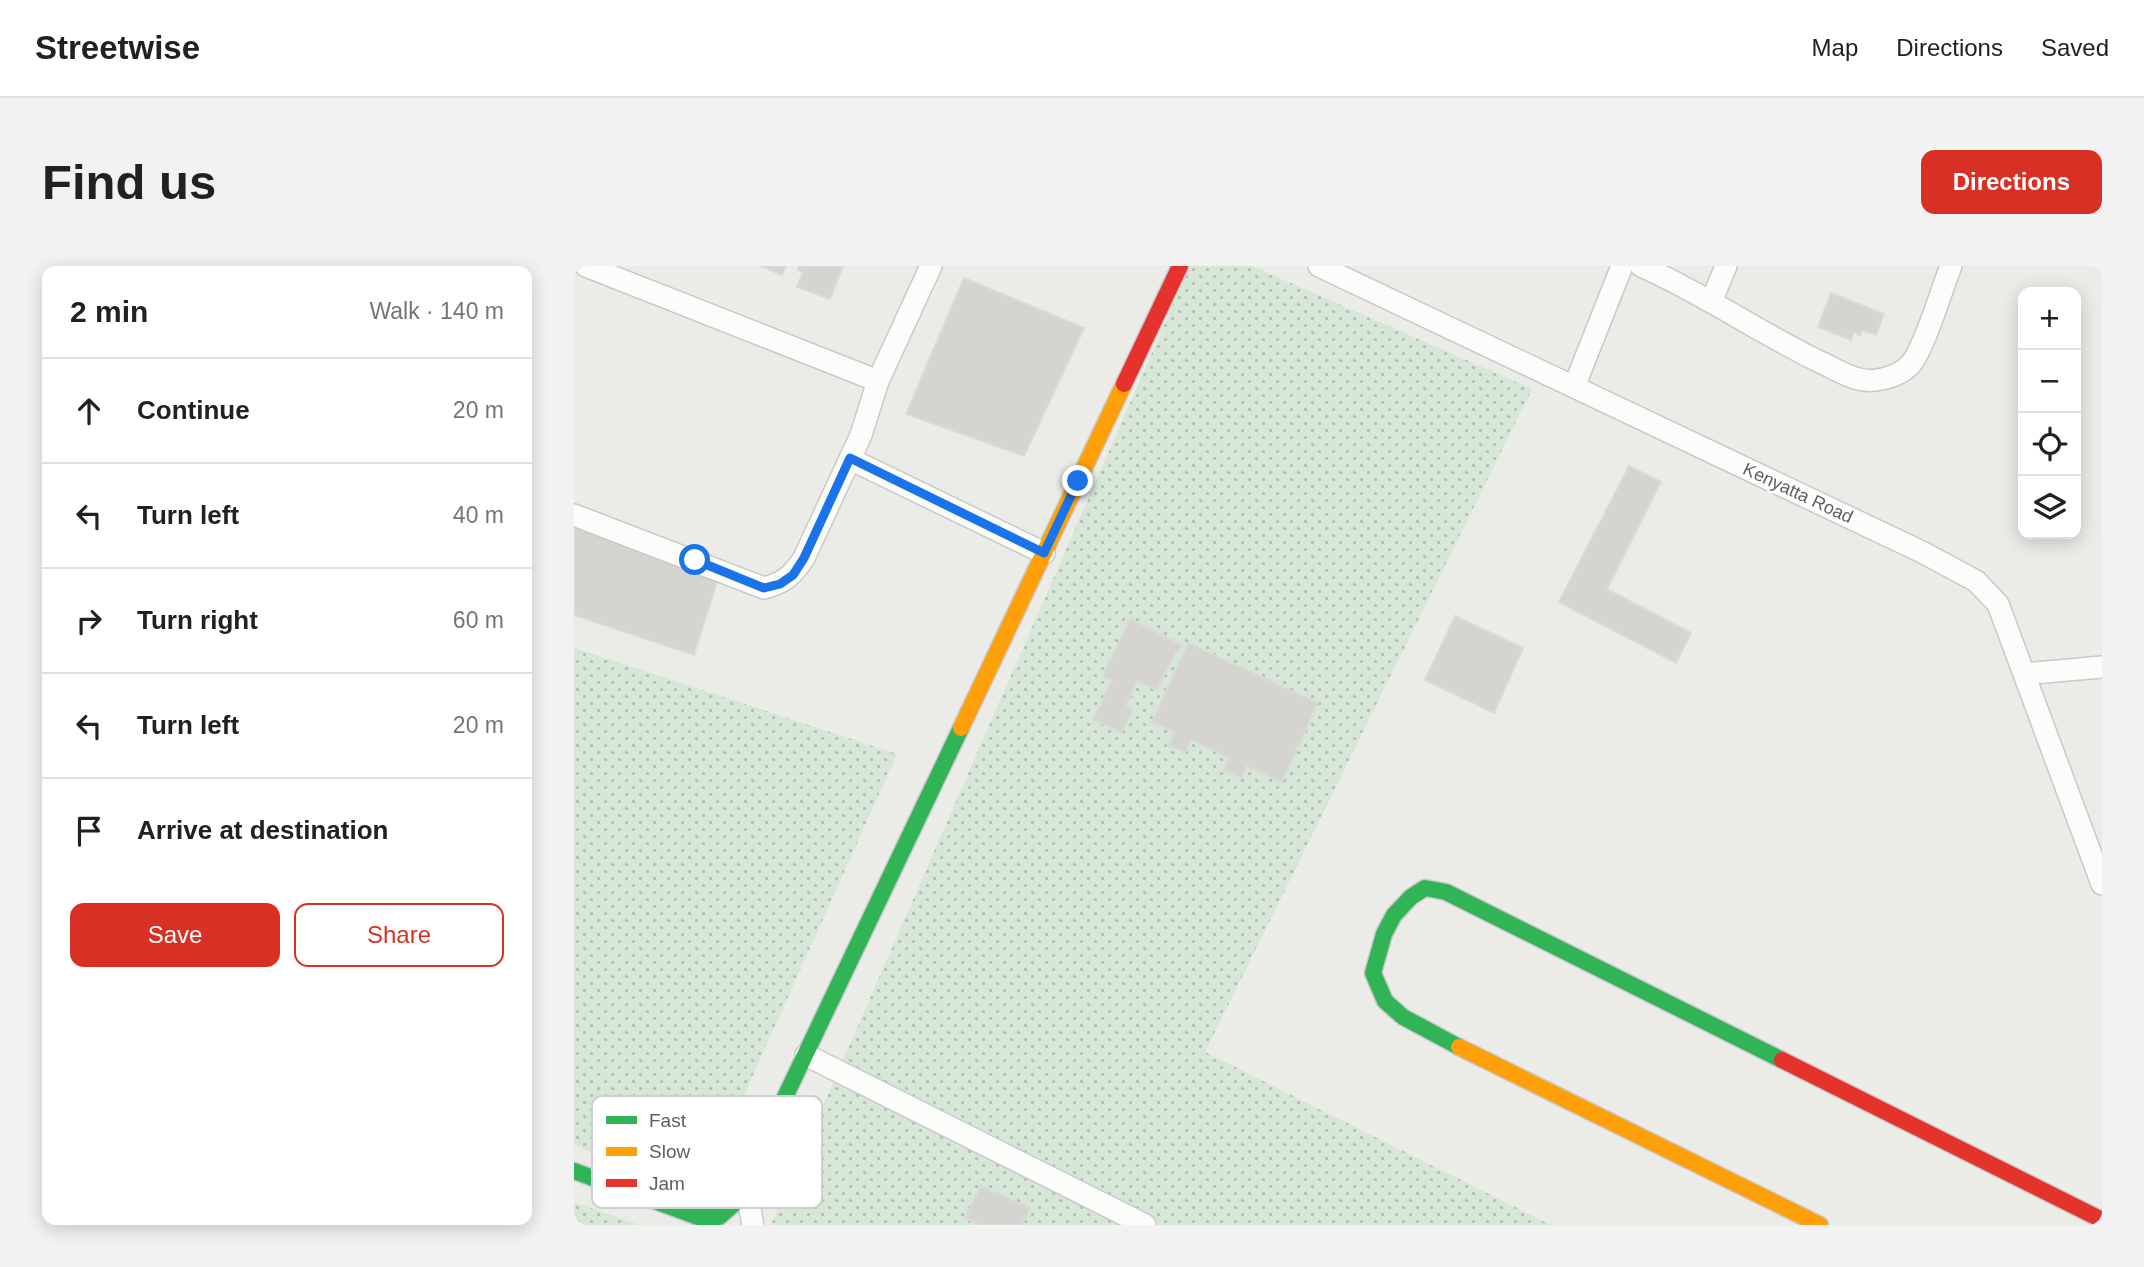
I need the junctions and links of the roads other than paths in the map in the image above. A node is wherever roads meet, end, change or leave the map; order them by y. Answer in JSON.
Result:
{"nodes":[{"id":1,"x":586,"y":266,"type":"edge"},
{"id":2,"x":931,"y":266,"type":"edge"},
{"id":3,"x":1180,"y":266,"type":"edge"},
{"id":4,"x":1320,"y":266,"type":"edge"},
{"id":5,"x":1622,"y":266,"type":"edge"},
{"id":6,"x":1641,"y":266,"type":"edge"},
{"id":7,"x":1726,"y":266,"type":"edge"},
{"id":8,"x":1951,"y":266,"type":"edge"},
{"id":9,"x":1711,"y":302,"type":"junction"},
{"id":10,"x":878,"y":381,"type":"junction"},
{"id":11,"x":1574,"y":387,"type":"junction"},
{"id":12,"x":850,"y":458,"type":"junction"},
{"id":13,"x":574,"y":515,"type":"edge"},
{"id":14,"x":1044,"y":553,"type":"junction"},
{"id":15,"x":2102,"y":667,"type":"edge"},
{"id":16,"x":2024,"y":674,"type":"junction"},
{"id":17,"x":2102,"y":883,"type":"edge"},
{"id":18,"x":806,"y":1055,"type":"junction"},
{"id":19,"x":787,"y":1096,"type":"edge"},
{"id":20,"x":574,"y":1171,"type":"edge"},
{"id":21,"x":592,"y":1178,"type":"edge"},
{"id":22,"x":674,"y":1208,"type":"edge"},
{"id":23,"x":729,"y":1208,"type":"edge"},
{"id":24,"x":2102,"y":1220,"type":"edge"},
{"id":25,"x":1145,"y":1225,"type":"edge"},
{"id":26,"x":1820,"y":1225,"type":"edge"}],
"edges":[{"from":1,"to":10,"type":"street"},
{"from":2,"to":10,"type":"street"},
{"from":3,"to":14,"type":"street"},
{"from":4,"to":11,"type":"street","name":"Kenyatta Road"},
{"from":5,"to":11,"type":"street"},
{"from":6,"to":9,"type":"street"},
{"from":7,"to":9,"type":"street"},
{"from":8,"to":9,"type":"street"},
{"from":10,"to":12,"type":"street"},
{"from":11,"to":16,"type":"street","name":"Kenyatta Road"},
{"from":12,"to":13,"type":"street"},
{"from":12,"to":14,"type":"street"},
{"from":14,"to":18,"type":"street"},
{"from":15,"to":16,"type":"street"},
{"from":16,"to":17,"type":"street","name":"Kenyatta Road"},
{"from":18,"to":19,"type":"street"},
{"from":18,"to":25,"type":"street"},
{"from":20,"to":21,"type":"street"},
{"from":22,"to":23,"type":"street"},
{"from":24,"to":26,"type":"street"}]}
